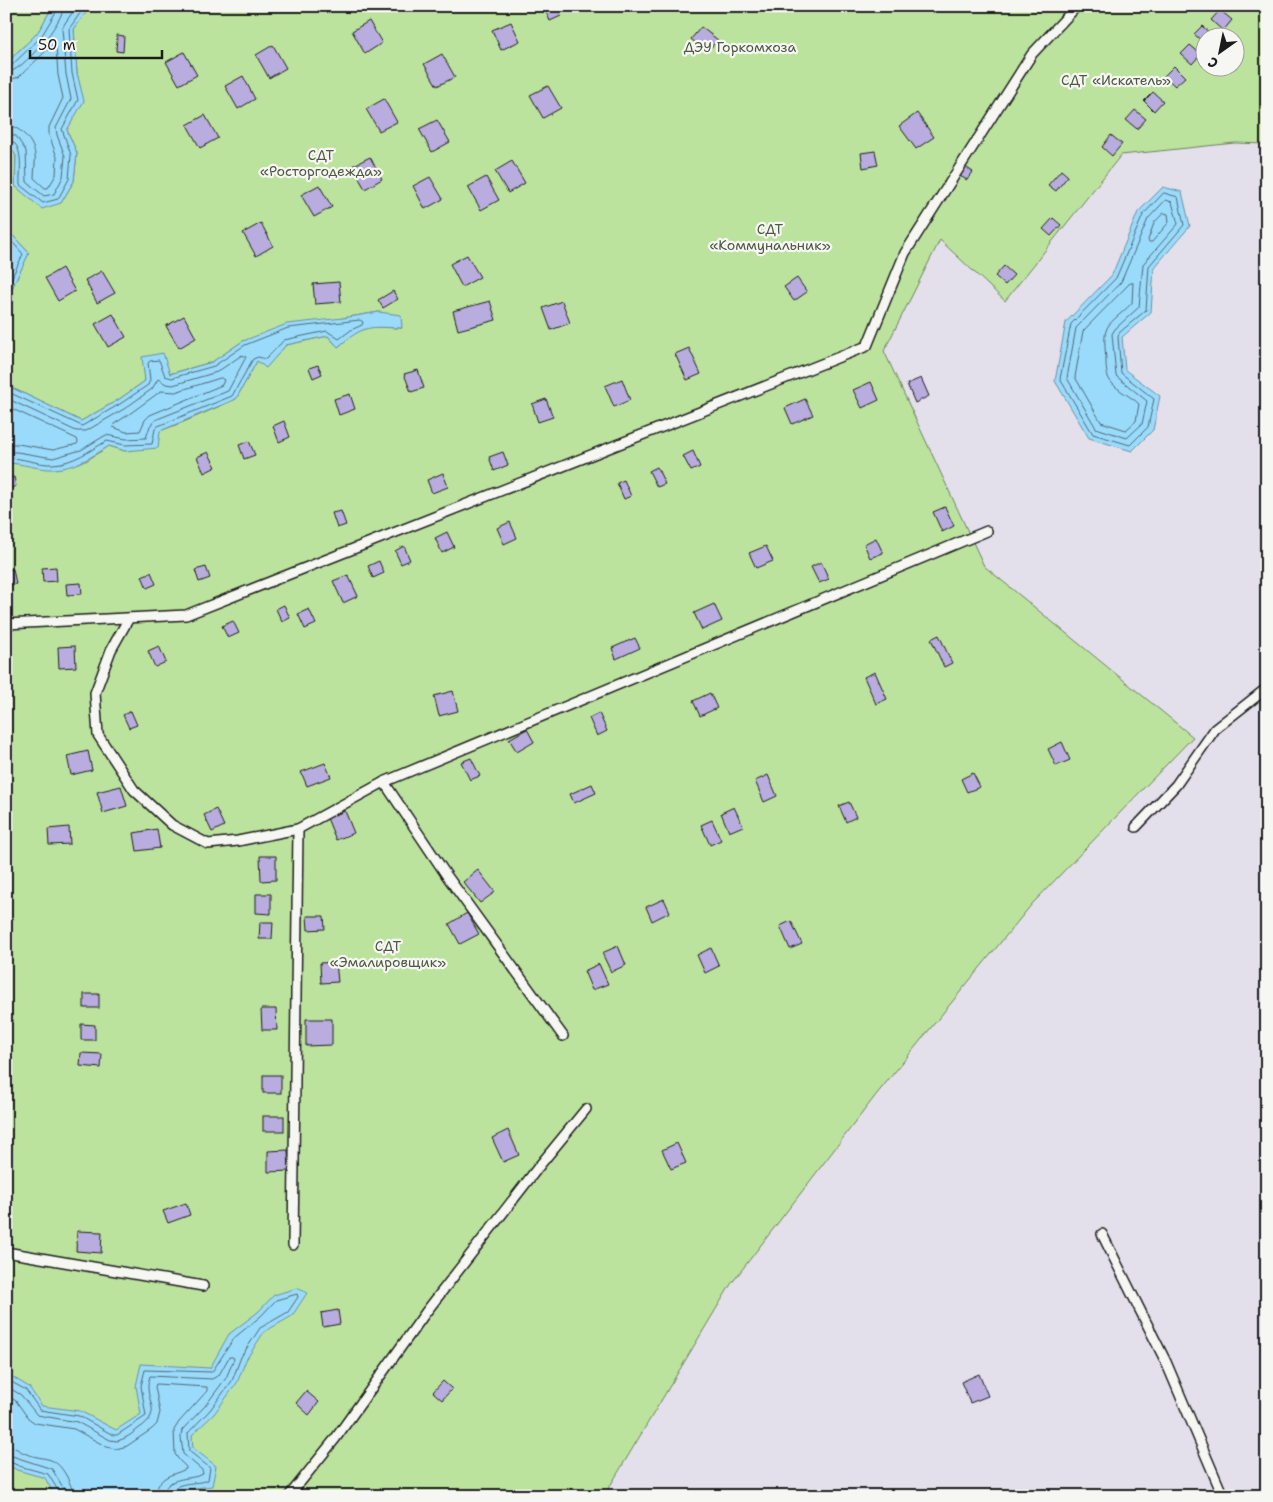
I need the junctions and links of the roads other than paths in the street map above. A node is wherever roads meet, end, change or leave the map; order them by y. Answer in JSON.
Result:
{"nodes":[{"id":1,"x":1077,"y":6,"type":"edge"},
{"id":2,"x":987,"y":532,"type":"dead end"},
{"id":3,"x":129,"y":618,"type":"junction"},
{"id":4,"x":6,"y":624,"type":"edge"},
{"id":5,"x":1267,"y":688,"type":"edge"},
{"id":6,"x":384,"y":782,"type":"junction"},
{"id":7,"x":1136,"y":827,"type":"dead end"},
{"id":8,"x":298,"y":829,"type":"junction"},
{"id":9,"x":562,"y":1036,"type":"dead end"},
{"id":10,"x":586,"y":1109,"type":"dead end"},
{"id":11,"x":1102,"y":1234,"type":"dead end"},
{"id":12,"x":293,"y":1245,"type":"dead end"},
{"id":13,"x":6,"y":1252,"type":"edge"},
{"id":14,"x":203,"y":1286,"type":"dead end"},
{"id":15,"x":289,"y":1496,"type":"edge"},
{"id":16,"x":1224,"y":1496,"type":"edge"}],
"edges":[{"from":1,"to":3,"type":"lane"},
{"from":2,"to":6,"type":"lane"},
{"from":3,"to":4,"type":"lane"},
{"from":3,"to":8,"type":"lane"},
{"from":5,"to":7,"type":"lane"},
{"from":6,"to":8,"type":"lane"},
{"from":6,"to":9,"type":"lane"},
{"from":8,"to":12,"type":"lane"},
{"from":10,"to":15,"type":"lane"},
{"from":11,"to":16,"type":"lane"},
{"from":13,"to":14,"type":"lane"}]}
